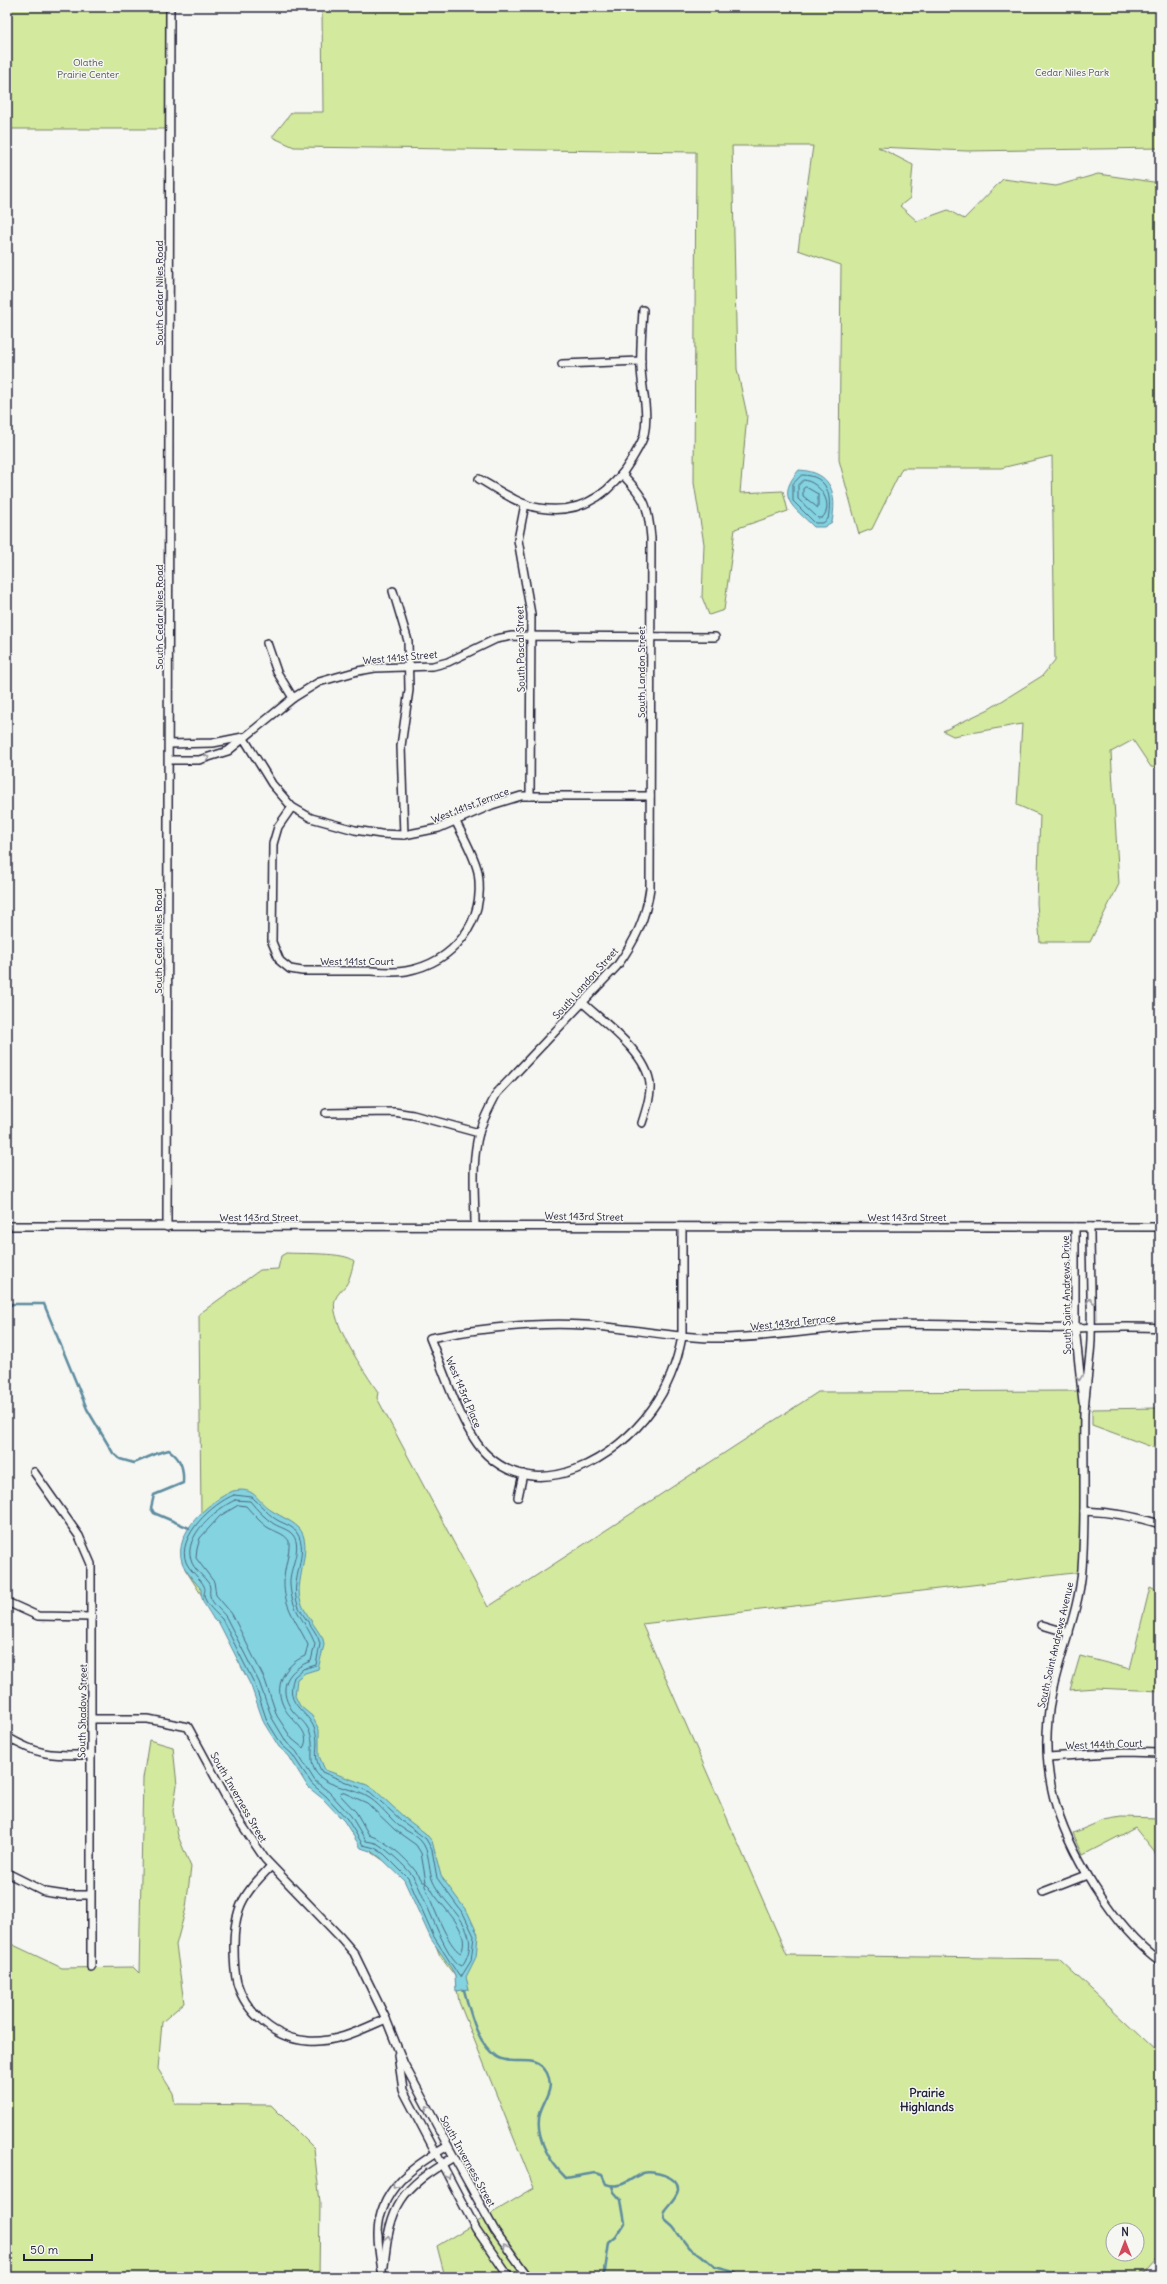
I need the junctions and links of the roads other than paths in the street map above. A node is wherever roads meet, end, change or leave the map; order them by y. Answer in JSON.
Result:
{"nodes":[{"id":1,"x":170,"y":7,"type":"edge"},
{"id":2,"x":643,"y":310,"type":"dead end"},
{"id":3,"x":641,"y":361,"type":"junction"},
{"id":4,"x":562,"y":364,"type":"dead end"},
{"id":5,"x":622,"y":474,"type":"junction"},
{"id":6,"x":479,"y":479,"type":"dead end"},
{"id":7,"x":525,"y":504,"type":"junction"},
{"id":8,"x":393,"y":591,"type":"dead end"},
{"id":9,"x":531,"y":636,"type":"junction"},
{"id":10,"x":651,"y":637,"type":"junction"},
{"id":11,"x":715,"y":637,"type":"dead end"},
{"id":12,"x":267,"y":643,"type":"dead end"},
{"id":13,"x":409,"y":668,"type":"junction"},
{"id":14,"x":293,"y":698,"type":"junction"},
{"id":15,"x":243,"y":737,"type":"junction"},
{"id":16,"x":169,"y":744,"type":"junction"},
{"id":17,"x":169,"y":760,"type":"junction"},
{"id":18,"x":530,"y":796,"type":"junction"},
{"id":19,"x":650,"y":796,"type":"junction"},
{"id":20,"x":292,"y":807,"type":"junction"},
{"id":21,"x":456,"y":822,"type":"junction"},
{"id":22,"x":404,"y":835,"type":"junction"},
{"id":23,"x":582,"y":1002,"type":"junction"},
{"id":24,"x":326,"y":1113,"type":"dead end"},
{"id":25,"x":642,"y":1123,"type":"dead end"},
{"id":26,"x":479,"y":1133,"type":"junction"},
{"id":27,"x":7,"y":1226,"type":"edge"},
{"id":28,"x":475,"y":1226,"type":"junction"},
{"id":29,"x":167,"y":1227,"type":"junction"},
{"id":30,"x":682,"y":1227,"type":"junction"},
{"id":31,"x":1075,"y":1227,"type":"junction"},
{"id":32,"x":1090,"y":1227,"type":"junction"},
{"id":33,"x":1160,"y":1227,"type":"edge"},
{"id":34,"x":1091,"y":1326,"type":"junction"},
{"id":35,"x":1075,"y":1327,"type":"junction"},
{"id":36,"x":1160,"y":1328,"type":"edge"},
{"id":37,"x":682,"y":1337,"type":"junction"},
{"id":38,"x":430,"y":1338,"type":"joint"},
{"id":39,"x":1084,"y":1410,"type":"junction"},
{"id":40,"x":34,"y":1472,"type":"dead end"},
{"id":41,"x":524,"y":1474,"type":"junction"},
{"id":42,"x":518,"y":1497,"type":"dead end"},
{"id":43,"x":1084,"y":1511,"type":"junction"},
{"id":44,"x":1160,"y":1524,"type":"edge"},
{"id":45,"x":7,"y":1602,"type":"edge"},
{"id":46,"x":92,"y":1617,"type":"junction"},
{"id":47,"x":1042,"y":1625,"type":"dead end"},
{"id":48,"x":1069,"y":1633,"type":"junction"},
{"id":49,"x":92,"y":1719,"type":"junction"},
{"id":50,"x":7,"y":1737,"type":"edge"},
{"id":51,"x":1160,"y":1753,"type":"edge"},
{"id":52,"x":91,"y":1755,"type":"junction"},
{"id":53,"x":1048,"y":1757,"type":"junction"},
{"id":54,"x":271,"y":1866,"type":"junction"},
{"id":55,"x":7,"y":1873,"type":"edge"},
{"id":56,"x":1087,"y":1875,"type":"junction"},
{"id":57,"x":1043,"y":1892,"type":"dead end"},
{"id":58,"x":90,"y":1895,"type":"junction"},
{"id":59,"x":1160,"y":1961,"type":"edge"},
{"id":60,"x":91,"y":1968,"type":"dead end"},
{"id":61,"x":386,"y":2019,"type":"junction"},
{"id":62,"x":398,"y":2051,"type":"junction"},
{"id":63,"x":448,"y":2146,"type":"junction"},
{"id":64,"x":436,"y":2153,"type":"junction"},
{"id":65,"x":454,"y":2157,"type":"junction"},
{"id":66,"x":442,"y":2164,"type":"junction"},
{"id":67,"x":383,"y":2277,"type":"edge"},
{"id":68,"x":509,"y":2277,"type":"edge"},
{"id":69,"x":528,"y":2277,"type":"edge"}],
"edges":[{"from":1,"to":16,"type":"street","name":"South Cedar Niles Road"},
{"from":2,"to":3,"type":"street"},
{"from":3,"to":4,"type":"street"},
{"from":3,"to":5,"type":"street"},
{"from":5,"to":7,"type":"street"},
{"from":5,"to":10,"type":"street","name":"South Landon Street"},
{"from":6,"to":7,"type":"street"},
{"from":7,"to":9,"type":"street","name":"South Pascal Street"},
{"from":8,"to":13,"type":"street"},
{"from":9,"to":10,"type":"street","name":"West 141st Street"},
{"from":9,"to":13,"type":"street","name":"West 141st Street"},
{"from":9,"to":18,"type":"street","name":"South Pascal Street"},
{"from":10,"to":11,"type":"street","name":"West 141st Street"},
{"from":10,"to":19,"type":"street","name":"South Landon Street"},
{"from":12,"to":14,"type":"street"},
{"from":13,"to":14,"type":"street","name":"West 141st Street"},
{"from":13,"to":22,"type":"street"},
{"from":14,"to":15,"type":"street","name":"West 141st Street"},
{"from":15,"to":16,"type":"street","name":"West 141st Street"},
{"from":17,"to":15,"type":"street","name":"West 141st Street","one_way":true},
{"from":15,"to":20,"type":"street","name":"West 141st Terrace"},
{"from":16,"to":17,"type":"street","name":"South Cedar Niles Road"},
{"from":17,"to":29,"type":"street","name":"South Cedar Niles Road"},
{"from":18,"to":19,"type":"street","name":"West 141st Terrace"},
{"from":18,"to":21,"type":"street","name":"West 141st Terrace"},
{"from":19,"to":23,"type":"street","name":"South Landon Street"},
{"from":20,"to":21,"type":"street","name":"West 141st Court"},
{"from":20,"to":22,"type":"street","name":"West 141st Terrace"},
{"from":21,"to":22,"type":"street","name":"West 141st Terrace"},
{"from":23,"to":25,"type":"street"},
{"from":23,"to":26,"type":"street","name":"South Landon Street"},
{"from":24,"to":26,"type":"street"},
{"from":26,"to":28,"type":"street","name":"South Landon Street"},
{"from":27,"to":29,"type":"street","name":"West 143rd Street"},
{"from":28,"to":29,"type":"street","name":"West 143rd Street"},
{"from":28,"to":30,"type":"street","name":"West 143rd Street"},
{"from":30,"to":31,"type":"street","name":"West 143rd Street"},
{"from":30,"to":37,"type":"street","name":"West 143rd Place"},
{"from":31,"to":32,"type":"street","name":"West 143rd Street"},
{"from":31,"to":35,"type":"street","name":"South Saint Andrews Drive"},
{"from":32,"to":33,"type":"street","name":"West 143rd Street"},
{"from":34,"to":32,"type":"street","name":"South Saint Andrews Avenue","one_way":true},
{"from":34,"to":35,"type":"street","name":"West 143rd Terrace"},
{"from":34,"to":36,"type":"street","name":"West 143rd Terrace"},
{"from":34,"to":39,"type":"street","name":"South Saint Andrews Avenue"},
{"from":35,"to":37,"type":"street","name":"West 143rd Terrace"},
{"from":35,"to":39,"type":"street","name":"South Saint Andrews Drive","one_way":true},
{"from":37,"to":38,"type":"street","name":"West 143rd Terrace"},
{"from":37,"to":41,"type":"street","name":"West 143rd Place"},
{"from":38,"to":41,"type":"street","name":"West 143rd Place"},
{"from":39,"to":43,"type":"street","name":"South Saint Andrews Avenue"},
{"from":40,"to":46,"type":"street","name":"South Shadow Street"},
{"from":41,"to":42,"type":"street"},
{"from":43,"to":44,"type":"street"},
{"from":43,"to":48,"type":"street","name":"South Saint Andrews Avenue"},
{"from":45,"to":46,"type":"street"},
{"from":46,"to":49,"type":"street","name":"South Shadow Street"},
{"from":47,"to":48,"type":"street"},
{"from":48,"to":53,"type":"street","name":"South Saint Andrews Avenue"},
{"from":49,"to":52,"type":"street","name":"South Shadow Street"},
{"from":49,"to":54,"type":"street","name":"South Inverness Street"},
{"from":50,"to":52,"type":"street"},
{"from":51,"to":53,"type":"street","name":"West 144th Court"},
{"from":52,"to":58,"type":"street","name":"South Shadow Street"},
{"from":53,"to":56,"type":"street","name":"South Saint Andrews Avenue"},
{"from":54,"to":61,"type":"street","name":"South Inverness Street"},
{"from":54,"to":61,"type":"street"},
{"from":55,"to":58,"type":"street"},
{"from":56,"to":57,"type":"street"},
{"from":56,"to":59,"type":"street","name":"South Saint Andrews Avenue"},
{"from":58,"to":60,"type":"street","name":"South Shadow Street"},
{"from":61,"to":62,"type":"street","name":"South Inverness Street"},
{"from":63,"to":62,"type":"street","name":"South Inverness Street","one_way":true},
{"from":62,"to":64,"type":"street","name":"South Inverness Street"},
{"from":63,"to":64,"type":"street"},
{"from":63,"to":65,"type":"street","name":"South Inverness Street"},
{"from":64,"to":66,"type":"street","name":"South Inverness Street"},
{"from":64,"to":67,"type":"street","one_way":true},
{"from":65,"to":66,"type":"street"},
{"from":69,"to":65,"type":"street","name":"South Inverness Street","one_way":true},
{"from":67,"to":66,"type":"street","one_way":true},
{"from":66,"to":68,"type":"street","name":"South Inverness Street","one_way":true}]}
